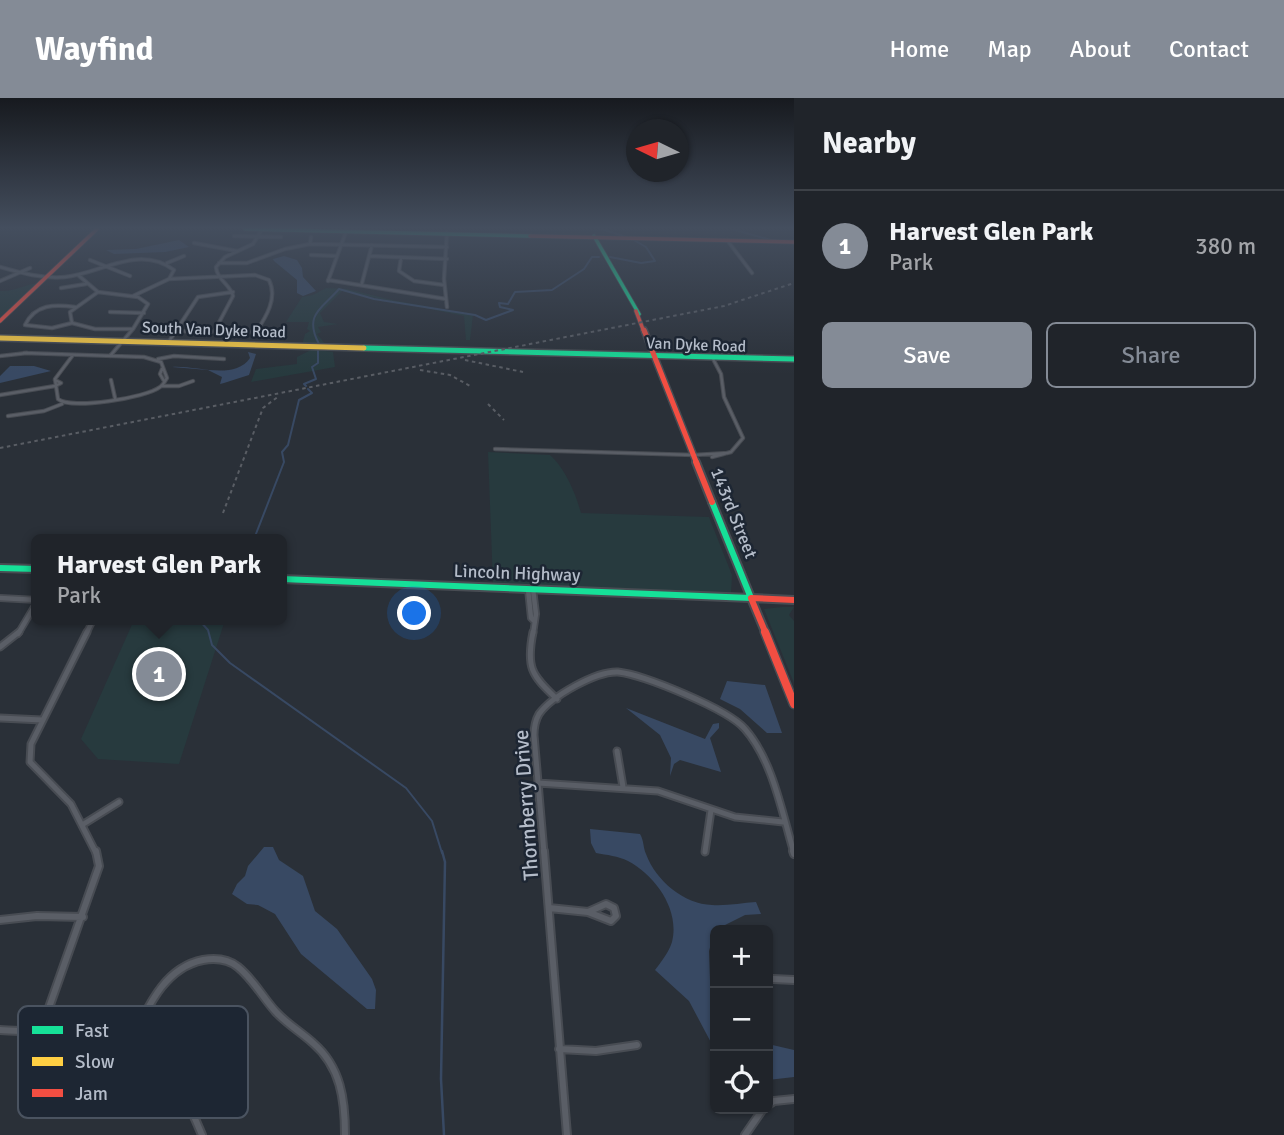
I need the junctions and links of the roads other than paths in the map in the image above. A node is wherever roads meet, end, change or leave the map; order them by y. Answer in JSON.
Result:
{"nodes":[{"id":1,"x":47,"y":277,"type":"edge"},
{"id":2,"x":80,"y":277,"type":"edge"},
{"id":3,"x":242,"y":277,"type":"edge"},
{"id":4,"x":264,"y":277,"type":"edge"},
{"id":5,"x":329,"y":277,"type":"edge"},
{"id":6,"x":364,"y":277,"type":"edge"},
{"id":7,"x":408,"y":277,"type":"edge"},
{"id":8,"x":445,"y":277,"type":"edge"},
{"id":9,"x":618,"y":277,"type":"edge"},
{"id":10,"x":169,"y":279,"type":"joint"},
{"id":11,"x":220,"y":279,"type":"junction"},
{"id":12,"x":362,"y":283,"type":"junction"},
{"id":13,"x":87,"y":284,"type":"junction"},
{"id":14,"x":444,"y":285,"type":"junction"},
{"id":15,"x":61,"y":288,"type":"dead end"},
{"id":16,"x":98,"y":292,"type":"junction"},
{"id":17,"x":233,"y":292,"type":"junction"},
{"id":18,"x":133,"y":296,"type":"junction"},
{"id":19,"x":446,"y":299,"type":"junction"},
{"id":20,"x":76,"y":307,"type":"junction"},
{"id":21,"x":447,"y":307,"type":"dead end"},
{"id":22,"x":110,"y":312,"type":"dead end"},
{"id":23,"x":145,"y":313,"type":"junction"},
{"id":24,"x":0,"y":321,"type":"edge"},
{"id":25,"x":72,"y":323,"type":"junction"},
{"id":26,"x":134,"y":329,"type":"junction"},
{"id":27,"x":176,"y":331,"type":"junction"},
{"id":28,"x":214,"y":332,"type":"junction"},
{"id":29,"x":0,"y":338,"type":"edge"},
{"id":30,"x":124,"y":342,"type":"junction"},
{"id":31,"x":167,"y":343,"type":"junction"},
{"id":32,"x":428,"y":350,"type":"joint"},
{"id":33,"x":73,"y":355,"type":"junction"},
{"id":34,"x":0,"y":356,"type":"edge"},
{"id":35,"x":110,"y":356,"type":"junction"},
{"id":36,"x":116,"y":356,"type":"junction"},
{"id":37,"x":654,"y":356,"type":"junction"},
{"id":38,"x":713,"y":358,"type":"junction"},
{"id":39,"x":158,"y":359,"type":"junction"},
{"id":40,"x":224,"y":359,"type":"dead end"},
{"id":41,"x":794,"y":360,"type":"edge"},
{"id":42,"x":111,"y":380,"type":"dead end"},
{"id":43,"x":193,"y":381,"type":"dead end"},
{"id":44,"x":55,"y":383,"type":"junction"},
{"id":45,"x":161,"y":386,"type":"junction"},
{"id":46,"x":0,"y":393,"type":"edge"},
{"id":47,"x":116,"y":398,"type":"junction"},
{"id":48,"x":63,"y":404,"type":"junction"},
{"id":49,"x":8,"y":416,"type":"dead end"},
{"id":50,"x":495,"y":449,"type":"dead end"},
{"id":51,"x":694,"y":455,"type":"junction"},
{"id":52,"x":0,"y":568,"type":"edge"},
{"id":53,"x":31,"y":569,"type":"edge"},
{"id":54,"x":287,"y":579,"type":"edge"},
{"id":55,"x":530,"y":589,"type":"junction"},
{"id":56,"x":0,"y":598,"type":"edge"},
{"id":57,"x":751,"y":598,"type":"junction"},
{"id":58,"x":794,"y":600,"type":"edge"},
{"id":59,"x":31,"y":601,"type":"edge"},
{"id":60,"x":31,"y":612,"type":"edge"},
{"id":61,"x":90,"y":625,"type":"edge"},
{"id":62,"x":0,"y":648,"type":"edge"},
{"id":63,"x":557,"y":699,"type":"junction"},
{"id":64,"x":794,"y":704,"type":"edge"},
{"id":65,"x":0,"y":718,"type":"edge"},
{"id":66,"x":42,"y":720,"type":"junction"},
{"id":67,"x":617,"y":751,"type":"dead end"},
{"id":68,"x":538,"y":783,"type":"junction"},
{"id":69,"x":623,"y":787,"type":"junction"},
{"id":70,"x":119,"y":802,"type":"dead end"},
{"id":71,"x":711,"y":810,"type":"junction"},
{"id":72,"x":783,"y":822,"type":"junction"},
{"id":73,"x":82,"y":825,"type":"junction"},
{"id":74,"x":705,"y":852,"type":"dead end"},
{"id":75,"x":794,"y":853,"type":"edge"},
{"id":76,"x":549,"y":908,"type":"junction"},
{"id":77,"x":588,"y":912,"type":"dead end"},
{"id":78,"x":83,"y":917,"type":"junction"},
{"id":79,"x":0,"y":920,"type":"edge"},
{"id":80,"x":773,"y":979,"type":"dead end"},
{"id":81,"x":794,"y":980,"type":"edge"},
{"id":82,"x":50,"y":1006,"type":"edge"},
{"id":83,"x":150,"y":1006,"type":"edge"},
{"id":84,"x":0,"y":1030,"type":"edge"},
{"id":85,"x":18,"y":1031,"type":"edge"},
{"id":86,"x":637,"y":1045,"type":"dead end"},
{"id":87,"x":559,"y":1049,"type":"junction"},
{"id":88,"x":794,"y":1099,"type":"edge"},
{"id":89,"x":773,"y":1102,"type":"edge"},
{"id":90,"x":760,"y":1114,"type":"edge"},
{"id":91,"x":196,"y":1118,"type":"edge"},
{"id":92,"x":202,"y":1135,"type":"edge"},
{"id":93,"x":345,"y":1135,"type":"edge"},
{"id":94,"x":567,"y":1135,"type":"edge"},
{"id":95,"x":745,"y":1135,"type":"edge"}],
"edges":[{"from":1,"to":24,"type":"main road"},
{"from":2,"to":13,"type":"street"},
{"from":3,"to":11,"type":"street"},
{"from":4,"to":28,"type":"street"},
{"from":5,"to":12,"type":"street"},
{"from":6,"to":12,"type":"street"},
{"from":7,"to":14,"type":"street"},
{"from":8,"to":14,"type":"street"},
{"from":9,"to":37,"type":"main road","name":"143rd Street"},
{"from":10,"to":11,"type":"street"},
{"from":10,"to":18,"type":"street"},
{"from":11,"to":17,"type":"street"},
{"from":12,"to":19,"type":"street"},
{"from":13,"to":15,"type":"street"},
{"from":13,"to":16,"type":"street"},
{"from":14,"to":19,"type":"street"},
{"from":16,"to":18,"type":"street"},
{"from":16,"to":20,"type":"street"},
{"from":17,"to":27,"type":"street"},
{"from":17,"to":28,"type":"street"},
{"from":18,"to":23,"type":"street"},
{"from":19,"to":21,"type":"street"},
{"from":20,"to":25,"type":"street"},
{"from":20,"to":25,"type":"street"},
{"from":22,"to":23,"type":"street"},
{"from":23,"to":26,"type":"street"},
{"from":25,"to":26,"type":"street"},
{"from":26,"to":30,"type":"street"},
{"from":27,"to":28,"type":"street"},
{"from":27,"to":31,"type":"street"},
{"from":29,"to":30,"type":"main road","name":"South Van Dyke Road"},
{"from":30,"to":31,"type":"main road","name":"South Van Dyke Road"},
{"from":30,"to":35,"type":"street"},
{"from":30,"to":36,"type":"street"},
{"from":31,"to":32,"type":"main road","name":"South Van Dyke Road"},
{"from":32,"to":37,"type":"main road","name":"Van Dyke Road"},
{"from":33,"to":34,"type":"street"},
{"from":33,"to":35,"type":"street"},
{"from":33,"to":44,"type":"street"},
{"from":35,"to":36,"type":"street"},
{"from":36,"to":39,"type":"street"},
{"from":37,"to":38,"type":"main road","name":"Van Dyke Road"},
{"from":37,"to":51,"type":"main road","name":"143rd Street"},
{"from":38,"to":41,"type":"main road","name":"Van Dyke Road"},
{"from":38,"to":51,"type":"street"},
{"from":39,"to":40,"type":"street"},
{"from":39,"to":45,"type":"street"},
{"from":42,"to":47,"type":"street"},
{"from":43,"to":45,"type":"street"},
{"from":44,"to":46,"type":"street"},
{"from":44,"to":48,"type":"street"},
{"from":45,"to":47,"type":"street"},
{"from":47,"to":48,"type":"street"},
{"from":48,"to":49,"type":"street"},
{"from":50,"to":51,"type":"street"},
{"from":51,"to":57,"type":"main road","name":"143rd Street"},
{"from":52,"to":53,"type":"main road"},
{"from":54,"to":55,"type":"main road","name":"Lincoln Highway"},
{"from":55,"to":57,"type":"main road","name":"Lincoln Highway"},
{"from":55,"to":63,"type":"street"},
{"from":56,"to":59,"type":"street"},
{"from":57,"to":58,"type":"main road","name":"Lincoln Highway"},
{"from":57,"to":64,"type":"main road","name":"143rd Street"},
{"from":60,"to":62,"type":"street"},
{"from":61,"to":66,"type":"street"},
{"from":63,"to":68,"type":"street","name":"Thornberry Drive"},
{"from":63,"to":72,"type":"street","name":"Thornberry Drive"},
{"from":65,"to":66,"type":"street"},
{"from":66,"to":73,"type":"street"},
{"from":67,"to":69,"type":"street"},
{"from":68,"to":69,"type":"street"},
{"from":68,"to":76,"type":"street","name":"Thornberry Drive"},
{"from":69,"to":71,"type":"street"},
{"from":70,"to":73,"type":"street"},
{"from":71,"to":72,"type":"street"},
{"from":71,"to":74,"type":"street"},
{"from":72,"to":75,"type":"street","name":"Thornberry Drive"},
{"from":73,"to":78,"type":"street"},
{"from":76,"to":77,"type":"street"},
{"from":76,"to":87,"type":"street","name":"Thornberry Drive"},
{"from":78,"to":79,"type":"street"},
{"from":78,"to":82,"type":"street"},
{"from":80,"to":81,"type":"street"},
{"from":83,"to":93,"type":"street"},
{"from":84,"to":85,"type":"street"},
{"from":86,"to":87,"type":"street"},
{"from":87,"to":94,"type":"street","name":"Thornberry Drive"},
{"from":88,"to":89,"type":"street"},
{"from":90,"to":95,"type":"street"},
{"from":91,"to":92,"type":"street"}]}
